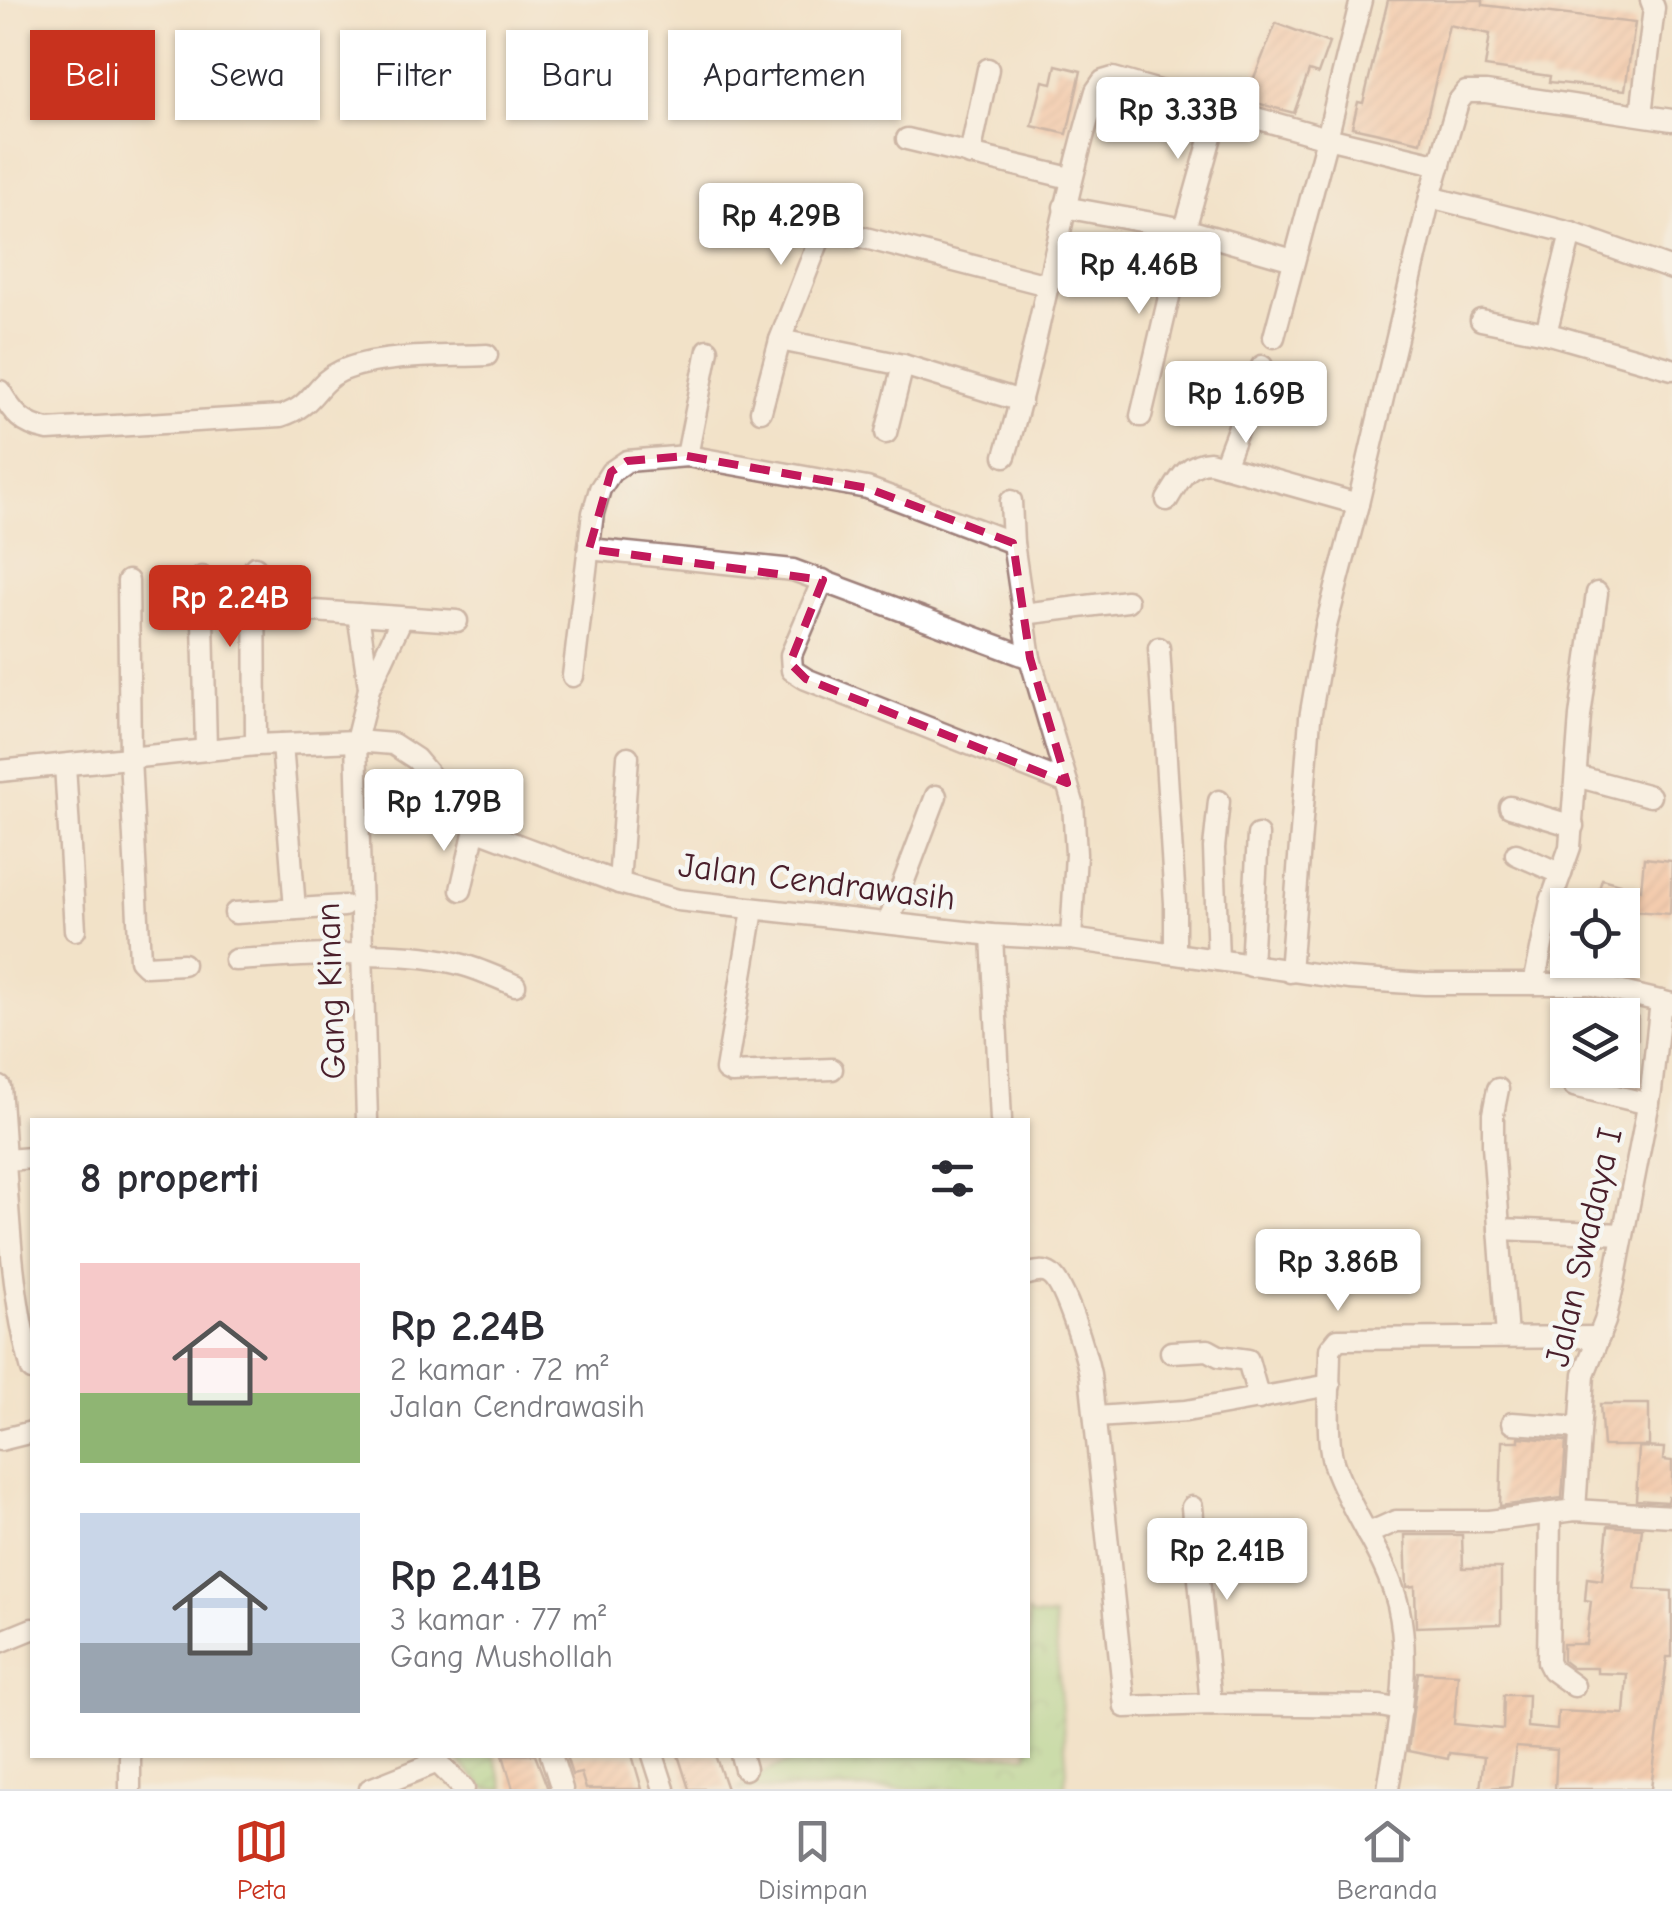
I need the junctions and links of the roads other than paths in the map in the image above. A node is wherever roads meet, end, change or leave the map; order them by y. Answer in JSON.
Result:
{"nodes":[{"id":1,"x":1361,"y":0,"type":"edge"},
{"id":2,"x":1651,"y":0,"type":"edge"},
{"id":3,"x":988,"y":69,"type":"dead end"},
{"id":4,"x":1219,"y":108,"type":"junction"},
{"id":5,"x":1641,"y":114,"type":"junction"},
{"id":6,"x":1672,"y":120,"type":"edge"},
{"id":7,"x":1327,"y":138,"type":"junction"},
{"id":8,"x":907,"y":139,"type":"dead end"},
{"id":9,"x":970,"y":154,"type":"junction"},
{"id":10,"x":1440,"y":164,"type":"junction"},
{"id":11,"x":1070,"y":178,"type":"junction"},
{"id":12,"x":1430,"y":197,"type":"junction"},
{"id":13,"x":1064,"y":207,"type":"junction"},
{"id":14,"x":1185,"y":229,"type":"junction"},
{"id":15,"x":1571,"y":233,"type":"junction"},
{"id":16,"x":1294,"y":260,"type":"junction"},
{"id":17,"x":1672,"y":269,"type":"edge"},
{"id":18,"x":1047,"y":284,"type":"junction"},
{"id":19,"x":1481,"y":320,"type":"dead end"},
{"id":20,"x":1546,"y":333,"type":"junction"},
{"id":21,"x":1274,"y":337,"type":"dead end"},
{"id":22,"x":780,"y":340,"type":"junction"},
{"id":23,"x":708,"y":350,"type":"dead end"},
{"id":24,"x":487,"y":355,"type":"dead end"},
{"id":25,"x":903,"y":365,"type":"junction"},
{"id":26,"x":1262,"y":366,"type":"dead end"},
{"id":27,"x":1672,"y":369,"type":"edge"},
{"id":28,"x":0,"y":391,"type":"edge"},
{"id":29,"x":1022,"y":401,"type":"junction"},
{"id":30,"x":762,"y":411,"type":"dead end"},
{"id":31,"x":1142,"y":416,"type":"dead end"},
{"id":32,"x":886,"y":433,"type":"dead end"},
{"id":33,"x":687,"y":456,"type":"junction"},
{"id":34,"x":1005,"y":456,"type":"dead end"},
{"id":35,"x":1224,"y":466,"type":"junction"},
{"id":36,"x":1167,"y":500,"type":"dead end"},
{"id":37,"x":1011,"y":502,"type":"dead end"},
{"id":38,"x":1358,"y":504,"type":"junction"},
{"id":39,"x":1013,"y":543,"type":"junction"},
{"id":40,"x":589,"y":550,"type":"junction"},
{"id":41,"x":255,"y":567,"type":"dead end"},
{"id":42,"x":202,"y":577,"type":"dead end"},
{"id":43,"x":823,"y":580,"type":"junction"},
{"id":44,"x":128,"y":581,"type":"dead end"},
{"id":45,"x":1597,"y":593,"type":"dead end"},
{"id":46,"x":1128,"y":601,"type":"dead end"},
{"id":47,"x":314,"y":611,"type":"dead end"},
{"id":48,"x":358,"y":614,"type":"junction"},
{"id":49,"x":1023,"y":614,"type":"junction"},
{"id":50,"x":402,"y":618,"type":"junction"},
{"id":51,"x":456,"y":622,"type":"dead end"},
{"id":52,"x":1158,"y":648,"type":"dead end"},
{"id":53,"x":1030,"y":658,"type":"junction"},
{"id":54,"x":572,"y":676,"type":"dead end"},
{"id":55,"x":369,"y":689,"type":"junction"},
{"id":56,"x":356,"y":741,"type":"junction"},
{"id":57,"x":282,"y":744,"type":"junction"},
{"id":58,"x":256,"y":745,"type":"junction"},
{"id":59,"x":206,"y":748,"type":"junction"},
{"id":60,"x":130,"y":757,"type":"junction"},
{"id":61,"x":628,"y":757,"type":"dead end"},
{"id":62,"x":65,"y":765,"type":"junction"},
{"id":63,"x":0,"y":771,"type":"edge"},
{"id":64,"x":1576,"y":776,"type":"junction"},
{"id":65,"x":1067,"y":783,"type":"junction"},
{"id":66,"x":936,"y":796,"type":"dead end"},
{"id":67,"x":1650,"y":796,"type":"dead end"},
{"id":68,"x":1219,"y":800,"type":"dead end"},
{"id":69,"x":1510,"y":807,"type":"dead end"},
{"id":70,"x":1573,"y":826,"type":"junction"},
{"id":71,"x":475,"y":829,"type":"junction"},
{"id":72,"x":1258,"y":835,"type":"dead end"},
{"id":73,"x":1516,"y":854,"type":"dead end"},
{"id":74,"x":1561,"y":874,"type":"junction"},
{"id":75,"x":619,"y":883,"type":"junction"},
{"id":76,"x":461,"y":890,"type":"dead end"},
{"id":77,"x":344,"y":906,"type":"dead end"},
{"id":78,"x":295,"y":909,"type":"junction"},
{"id":79,"x":754,"y":910,"type":"junction"},
{"id":80,"x":235,"y":913,"type":"dead end"},
{"id":81,"x":888,"y":923,"type":"junction"},
{"id":82,"x":74,"y":930,"type":"dead end"},
{"id":83,"x":992,"y":935,"type":"junction"},
{"id":84,"x":1071,"y":939,"type":"junction"},
{"id":85,"x":1175,"y":952,"type":"junction"},
{"id":86,"x":361,"y":954,"type":"junction"},
{"id":87,"x":235,"y":960,"type":"dead end"},
{"id":88,"x":1218,"y":960,"type":"junction"},
{"id":89,"x":183,"y":964,"type":"dead end"},
{"id":90,"x":1251,"y":966,"type":"junction"},
{"id":91,"x":1290,"y":972,"type":"junction"},
{"id":92,"x":514,"y":984,"type":"dead end"},
{"id":93,"x":1534,"y":984,"type":"junction"},
{"id":94,"x":1666,"y":1002,"type":"edge"},
{"id":95,"x":832,"y":1069,"type":"dead end"},
{"id":96,"x":0,"y":1087,"type":"edge"},
{"id":97,"x":1582,"y":1088,"type":"edge"},
{"id":98,"x":1498,"y":1089,"type":"dead end"},
{"id":99,"x":1648,"y":1104,"type":"junction"},
{"id":100,"x":367,"y":1118,"type":"edge"},
{"id":101,"x":1002,"y":1118,"type":"edge"},
{"id":102,"x":30,"y":1158,"type":"edge"},
{"id":103,"x":6,"y":1160,"type":"junction"},
{"id":104,"x":1499,"y":1229,"type":"junction"},
{"id":105,"x":1624,"y":1234,"type":"junction"},
{"id":106,"x":1030,"y":1274,"type":"edge"},
{"id":107,"x":1507,"y":1337,"type":"junction"},
{"id":108,"x":1599,"y":1337,"type":"junction"},
{"id":109,"x":1171,"y":1352,"type":"dead end"},
{"id":110,"x":30,"y":1361,"type":"edge"},
{"id":111,"x":1330,"y":1385,"type":"junction"},
{"id":112,"x":1259,"y":1398,"type":"junction"},
{"id":113,"x":1096,"y":1417,"type":"junction"},
{"id":114,"x":1512,"y":1423,"type":"dead end"},
{"id":115,"x":1580,"y":1428,"type":"junction"},
{"id":116,"x":30,"y":1432,"type":"edge"},
{"id":117,"x":0,"y":1440,"type":"edge"},
{"id":118,"x":1192,"y":1506,"type":"dead end"},
{"id":119,"x":1575,"y":1510,"type":"junction"},
{"id":120,"x":1550,"y":1514,"type":"junction"},
{"id":121,"x":1672,"y":1516,"type":"edge"},
{"id":122,"x":1366,"y":1534,"type":"junction"},
{"id":123,"x":30,"y":1629,"type":"edge"},
{"id":124,"x":0,"y":1642,"type":"edge"},
{"id":125,"x":1574,"y":1686,"type":"dead end"},
{"id":126,"x":1211,"y":1704,"type":"junction"},
{"id":127,"x":1401,"y":1710,"type":"junction"},
{"id":128,"x":130,"y":1758,"type":"edge"},
{"id":129,"x":434,"y":1758,"type":"edge"},
{"id":130,"x":553,"y":1758,"type":"edge"},
{"id":131,"x":654,"y":1758,"type":"edge"},
{"id":132,"x":130,"y":1789,"type":"edge"},
{"id":133,"x":370,"y":1789,"type":"edge"},
{"id":134,"x":464,"y":1789,"type":"edge"},
{"id":135,"x":562,"y":1789,"type":"edge"},
{"id":136,"x":664,"y":1789,"type":"edge"},
{"id":137,"x":1388,"y":1789,"type":"edge"}],
"edges":[{"from":1,"to":7,"type":"street"},
{"from":2,"to":5,"type":"street"},
{"from":3,"to":9,"type":"street"},
{"from":4,"to":7,"type":"street"},
{"from":4,"to":11,"type":"street"},
{"from":4,"to":14,"type":"street"},
{"from":5,"to":6,"type":"street"},
{"from":5,"to":10,"type":"street"},
{"from":7,"to":10,"type":"street"},
{"from":7,"to":16,"type":"street"},
{"from":8,"to":9,"type":"street"},
{"from":9,"to":11,"type":"street"},
{"from":10,"to":12,"type":"street"},
{"from":11,"to":13,"type":"street"},
{"from":12,"to":15,"type":"street"},
{"from":12,"to":38,"type":"street"},
{"from":13,"to":14,"type":"street"},
{"from":13,"to":18,"type":"street"},
{"from":14,"to":16,"type":"street"},
{"from":14,"to":31,"type":"street"},
{"from":15,"to":17,"type":"street"},
{"from":15,"to":20,"type":"street"},
{"from":16,"to":21,"type":"street"},
{"from":18,"to":22,"type":"street"},
{"from":18,"to":29,"type":"street"},
{"from":19,"to":20,"type":"street"},
{"from":20,"to":27,"type":"street"},
{"from":22,"to":25,"type":"street"},
{"from":22,"to":30,"type":"street"},
{"from":23,"to":33,"type":"street"},
{"from":24,"to":28,"type":"street"},
{"from":25,"to":29,"type":"street"},
{"from":25,"to":32,"type":"street"},
{"from":26,"to":35,"type":"street"},
{"from":29,"to":34,"type":"street"},
{"from":33,"to":39,"type":"street"},
{"from":33,"to":40,"type":"street"},
{"from":35,"to":36,"type":"street"},
{"from":35,"to":38,"type":"street"},
{"from":37,"to":39,"type":"street"},
{"from":38,"to":91,"type":"street"},
{"from":39,"to":49,"type":"street"},
{"from":40,"to":43,"type":"street"},
{"from":40,"to":54,"type":"street"},
{"from":41,"to":58,"type":"street"},
{"from":42,"to":59,"type":"street"},
{"from":43,"to":53,"type":"street"},
{"from":43,"to":65,"type":"street"},
{"from":44,"to":60,"type":"street"},
{"from":45,"to":64,"type":"street"},
{"from":46,"to":49,"type":"street"},
{"from":47,"to":48,"type":"street"},
{"from":48,"to":50,"type":"street"},
{"from":48,"to":55,"type":"street"},
{"from":49,"to":53,"type":"street"},
{"from":50,"to":51,"type":"street"},
{"from":50,"to":55,"type":"street"},
{"from":52,"to":85,"type":"street"},
{"from":53,"to":65,"type":"street"},
{"from":55,"to":56,"type":"street","name":"Gang Kinan"},
{"from":56,"to":57,"type":"street","name":"Jalan Cendrawasih"},
{"from":56,"to":71,"type":"street","name":"Jalan Cendrawasih"},
{"from":56,"to":86,"type":"street","name":"Gang Kinan"},
{"from":57,"to":58,"type":"street","name":"Jalan Cendrawasih"},
{"from":57,"to":78,"type":"street"},
{"from":58,"to":59,"type":"street","name":"Jalan Cendrawasih"},
{"from":59,"to":60,"type":"street","name":"Jalan Cendrawasih"},
{"from":60,"to":62,"type":"street","name":"Jalan Cendrawasih"},
{"from":60,"to":89,"type":"street"},
{"from":61,"to":75,"type":"street"},
{"from":62,"to":63,"type":"street","name":"Jalan Cendrawasih"},
{"from":62,"to":82,"type":"street"},
{"from":64,"to":67,"type":"street"},
{"from":64,"to":70,"type":"street"},
{"from":65,"to":84,"type":"street"},
{"from":66,"to":81,"type":"street"},
{"from":68,"to":88,"type":"street"},
{"from":69,"to":70,"type":"street"},
{"from":70,"to":74,"type":"street"},
{"from":71,"to":75,"type":"street","name":"Jalan Cendrawasih"},
{"from":71,"to":76,"type":"street"},
{"from":72,"to":90,"type":"street"},
{"from":73,"to":74,"type":"street"},
{"from":74,"to":93,"type":"street"},
{"from":75,"to":79,"type":"street","name":"Jalan Cendrawasih"},
{"from":77,"to":78,"type":"street"},
{"from":78,"to":80,"type":"street"},
{"from":79,"to":81,"type":"street","name":"Jalan Cendrawasih"},
{"from":79,"to":95,"type":"street"},
{"from":81,"to":83,"type":"street","name":"Jalan Cendrawasih"},
{"from":83,"to":84,"type":"street","name":"Jalan Cendrawasih"},
{"from":83,"to":101,"type":"street"},
{"from":84,"to":85,"type":"street","name":"Jalan Cendrawasih"},
{"from":85,"to":88,"type":"street","name":"Jalan Cendrawasih"},
{"from":86,"to":87,"type":"street"},
{"from":86,"to":92,"type":"street"},
{"from":86,"to":100,"type":"street","name":"Gang Kinan"},
{"from":88,"to":90,"type":"street","name":"Jalan Cendrawasih"},
{"from":90,"to":91,"type":"street","name":"Jalan Cendrawasih"},
{"from":91,"to":93,"type":"street","name":"Jalan Cendrawasih"},
{"from":93,"to":94,"type":"street","name":"Jalan Cendrawasih"},
{"from":94,"to":99,"type":"street","name":"Jalan Swadaya I"},
{"from":96,"to":103,"type":"street"},
{"from":97,"to":99,"type":"street"},
{"from":98,"to":104,"type":"street"},
{"from":99,"to":105,"type":"street","name":"Jalan Swadaya I"},
{"from":102,"to":103,"type":"street"},
{"from":103,"to":110,"type":"street"},
{"from":104,"to":105,"type":"street"},
{"from":104,"to":107,"type":"street"},
{"from":105,"to":108,"type":"street","name":"Jalan Swadaya I"},
{"from":106,"to":113,"type":"street"},
{"from":107,"to":108,"type":"street"},
{"from":107,"to":111,"type":"street"},
{"from":108,"to":115,"type":"street","name":"Jalan Swadaya I"},
{"from":109,"to":112,"type":"street"},
{"from":111,"to":112,"type":"street"},
{"from":111,"to":122,"type":"street"},
{"from":112,"to":113,"type":"street"},
{"from":113,"to":126,"type":"street"},
{"from":114,"to":115,"type":"street"},
{"from":115,"to":119,"type":"street","name":"Jalan Swadaya I"},
{"from":116,"to":117,"type":"street"},
{"from":118,"to":126,"type":"street"},
{"from":119,"to":120,"type":"street"},
{"from":119,"to":121,"type":"street"},
{"from":120,"to":122,"type":"street"},
{"from":120,"to":125,"type":"street"},
{"from":122,"to":127,"type":"street"},
{"from":123,"to":124,"type":"street"},
{"from":126,"to":127,"type":"street"},
{"from":127,"to":137,"type":"street"},
{"from":128,"to":132,"type":"street"},
{"from":129,"to":133,"type":"street"},
{"from":129,"to":134,"type":"street"},
{"from":130,"to":135,"type":"street"},
{"from":131,"to":136,"type":"street"}]}
